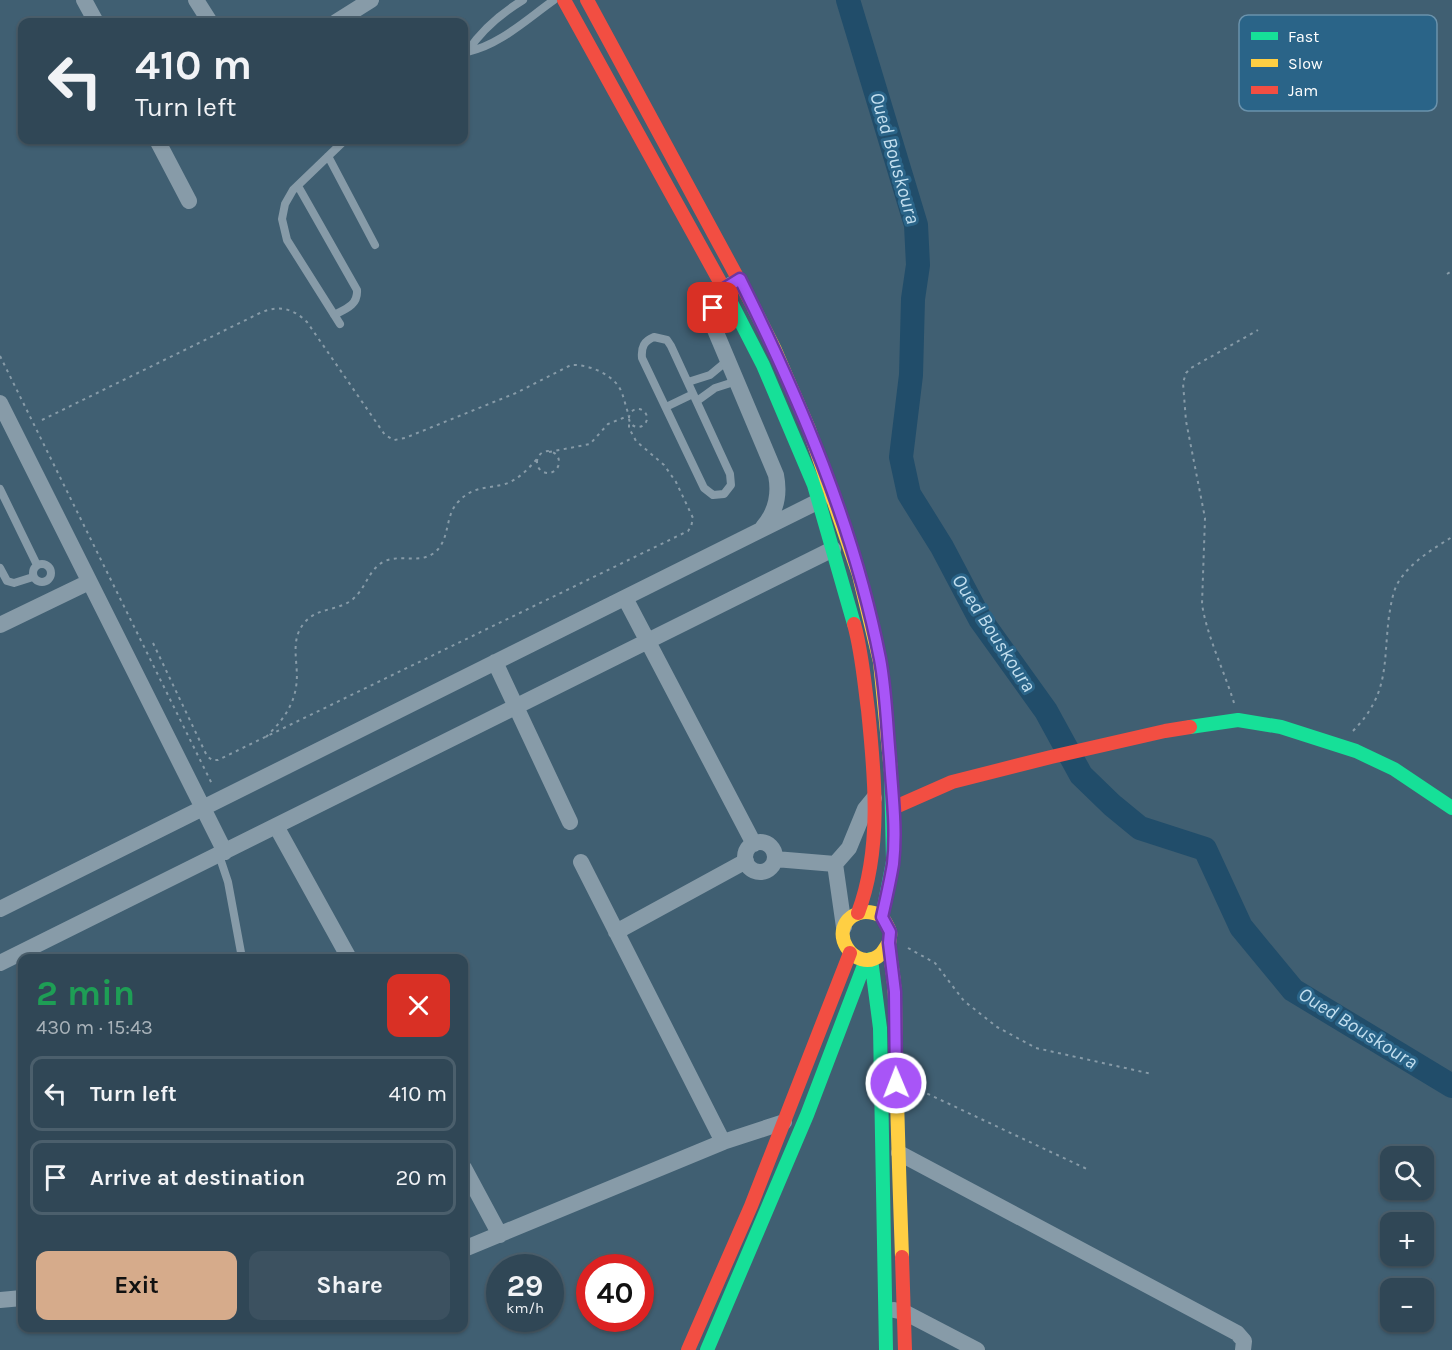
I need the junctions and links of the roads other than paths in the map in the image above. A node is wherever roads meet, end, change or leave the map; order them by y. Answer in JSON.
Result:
{"nodes":[{"id":1,"x":84,"y":0,"type":"edge"},
{"id":2,"x":196,"y":0,"type":"edge"},
{"id":3,"x":372,"y":0,"type":"edge"},
{"id":4,"x":523,"y":0,"type":"edge"},
{"id":5,"x":554,"y":0,"type":"edge"},
{"id":6,"x":564,"y":0,"type":"edge"},
{"id":7,"x":587,"y":0,"type":"edge"},
{"id":8,"x":94,"y":18,"type":"edge"},
{"id":9,"x":207,"y":18,"type":"edge"},
{"id":10,"x":343,"y":18,"type":"edge"},
{"id":11,"x":468,"y":49,"type":"edge"},
{"id":12,"x":468,"y":52,"type":"edge"},
{"id":13,"x":159,"y":144,"type":"edge"},
{"id":14,"x":341,"y":144,"type":"edge"},
{"id":15,"x":328,"y":156,"type":"junction"},
{"id":16,"x":298,"y":186,"type":"junction"},
{"id":17,"x":189,"y":201,"type":"dead end"},
{"id":18,"x":375,"y":244,"type":"dead end"},
{"id":19,"x":740,"y":279,"type":"junction"},
{"id":20,"x":724,"y":289,"type":"junction"},
{"id":21,"x":334,"y":315,"type":"junction"},
{"id":22,"x":340,"y":324,"type":"dead end"},
{"id":23,"x":728,"y":360,"type":"junction"},
{"id":24,"x":737,"y":381,"type":"junction"},
{"id":25,"x":688,"y":382,"type":"junction"},
{"id":26,"x":695,"y":398,"type":"junction"},
{"id":27,"x":0,"y":403,"type":"edge"},
{"id":28,"x":666,"y":407,"type":"junction"},
{"id":29,"x":0,"y":489,"type":"edge"},
{"id":30,"x":819,"y":501,"type":"junction"},
{"id":31,"x":763,"y":528,"type":"junction"},
{"id":32,"x":832,"y":549,"type":"junction"},
{"id":33,"x":37,"y":565,"type":"junction"},
{"id":34,"x":0,"y":568,"type":"edge"},
{"id":35,"x":33,"y":577,"type":"junction"},
{"id":36,"x":89,"y":582,"type":"junction"},
{"id":37,"x":625,"y":598,"type":"junction"},
{"id":38,"x":0,"y":625,"type":"edge"},
{"id":39,"x":648,"y":641,"type":"junction"},
{"id":40,"x":495,"y":663,"type":"junction"},
{"id":41,"x":515,"y":707,"type":"junction"},
{"id":42,"x":952,"y":782,"type":"junction"},
{"id":43,"x":902,"y":786,"type":"junction"},
{"id":44,"x":874,"y":798,"type":"junction"},
{"id":45,"x":202,"y":808,"type":"junction"},
{"id":46,"x":893,"y":808,"type":"junction"},
{"id":47,"x":1452,"y":808,"type":"edge"},
{"id":48,"x":570,"y":822,"type":"dead end"},
{"id":49,"x":276,"y":826,"type":"junction"},
{"id":50,"x":754,"y":844,"type":"junction"},
{"id":51,"x":222,"y":853,"type":"junction"},
{"id":52,"x":775,"y":859,"type":"junction"},
{"id":53,"x":746,"y":861,"type":"junction"},
{"id":54,"x":581,"y":862,"type":"dead end"},
{"id":55,"x":835,"y":864,"type":"junction"},
{"id":56,"x":0,"y":909,"type":"edge"},
{"id":57,"x":858,"y":913,"type":"junction"},
{"id":58,"x":882,"y":917,"type":"junction"},
{"id":59,"x":844,"y":927,"type":"junction"},
{"id":60,"x":616,"y":932,"type":"junction"},
{"id":61,"x":890,"y":940,"type":"junction"},
{"id":62,"x":850,"y":953,"type":"junction"},
{"id":63,"x":18,"y":954,"type":"edge"},
{"id":64,"x":18,"y":954,"type":"edge"},
{"id":65,"x":241,"y":954,"type":"edge"},
{"id":66,"x":346,"y":954,"type":"edge"},
{"id":67,"x":869,"y":959,"type":"junction"},
{"id":68,"x":0,"y":963,"type":"edge"},
{"id":69,"x":868,"y":1026,"type":"junction"},
{"id":70,"x":838,"y":1034,"type":"junction"},
{"id":71,"x":784,"y":1122,"type":"junction"},
{"id":72,"x":723,"y":1142,"type":"junction"},
{"id":73,"x":898,"y":1153,"type":"junction"},
{"id":74,"x":468,"y":1175,"type":"edge"},
{"id":75,"x":500,"y":1234,"type":"junction"},
{"id":76,"x":468,"y":1248,"type":"edge"},
{"id":77,"x":18,"y":1298,"type":"edge"},
{"id":78,"x":0,"y":1300,"type":"edge"},
{"id":79,"x":885,"y":1308,"type":"junction"},
{"id":80,"x":904,"y":1312,"type":"junction"},
{"id":81,"x":688,"y":1350,"type":"edge"},
{"id":82,"x":707,"y":1350,"type":"edge"},
{"id":83,"x":886,"y":1350,"type":"edge"},
{"id":84,"x":905,"y":1350,"type":"edge"},
{"id":85,"x":977,"y":1350,"type":"edge"},
{"id":86,"x":1243,"y":1350,"type":"edge"}],
"edges":[{"from":1,"to":8,"type":"street"},
{"from":2,"to":9,"type":"street"},
{"from":3,"to":10,"type":"street"},
{"from":4,"to":11,"type":"lane"},
{"from":5,"to":12,"type":"lane"},
{"from":6,"to":20,"type":"main road"},
{"from":7,"to":19,"type":"main road"},
{"from":13,"to":17,"type":"street"},
{"from":14,"to":15,"type":"lane"},
{"from":15,"to":16,"type":"lane"},
{"from":15,"to":18,"type":"lane"},
{"from":16,"to":21,"type":"lane"},
{"from":16,"to":21,"type":"lane"},
{"from":19,"to":20,"type":"street"},
{"from":19,"to":43,"type":"main road"},
{"from":20,"to":23,"type":"street"},
{"from":20,"to":30,"type":"main road"},
{"from":21,"to":22,"type":"lane"},
{"from":23,"to":24,"type":"street"},
{"from":23,"to":25,"type":"lane"},
{"from":24,"to":26,"type":"lane"},
{"from":24,"to":31,"type":"street"},
{"from":25,"to":26,"type":"lane"},
{"from":25,"to":28,"type":"lane"},
{"from":26,"to":28,"type":"lane"},
{"from":26,"to":28,"type":"lane"},
{"from":27,"to":36,"type":"street"},
{"from":29,"to":33,"type":"lane"},
{"from":30,"to":31,"type":"street"},
{"from":30,"to":32,"type":"main road"},
{"from":31,"to":37,"type":"street"},
{"from":32,"to":39,"type":"street"},
{"from":32,"to":44,"type":"main road"},
{"from":33,"to":35,"type":"lane"},
{"from":33,"to":35,"type":"lane"},
{"from":34,"to":35,"type":"lane"},
{"from":36,"to":38,"type":"street"},
{"from":36,"to":45,"type":"street"},
{"from":37,"to":39,"type":"street"},
{"from":37,"to":40,"type":"street"},
{"from":39,"to":41,"type":"street"},
{"from":39,"to":50,"type":"street"},
{"from":40,"to":41,"type":"street"},
{"from":40,"to":45,"type":"street"},
{"from":41,"to":48,"type":"street"},
{"from":41,"to":49,"type":"street"},
{"from":42,"to":43,"type":"main road"},
{"from":42,"to":46,"type":"main road"},
{"from":42,"to":47,"type":"main road"},
{"from":43,"to":44,"type":"main road"},
{"from":43,"to":46,"type":"main road"},
{"from":44,"to":55,"type":"street"},
{"from":44,"to":57,"type":"main road"},
{"from":45,"to":51,"type":"street"},
{"from":45,"to":56,"type":"street"},
{"from":46,"to":58,"type":"main road"},
{"from":49,"to":51,"type":"street"},
{"from":49,"to":66,"type":"street"},
{"from":50,"to":52,"type":"street"},
{"from":50,"to":53,"type":"street"},
{"from":51,"to":64,"type":"street"},
{"from":51,"to":65,"type":"lane"},
{"from":52,"to":53,"type":"street"},
{"from":52,"to":55,"type":"street"},
{"from":53,"to":60,"type":"street"},
{"from":54,"to":60,"type":"street"},
{"from":55,"to":59,"type":"street"},
{"from":57,"to":58,"type":"main road"},
{"from":57,"to":59,"type":"main road"},
{"from":58,"to":61,"type":"main road"},
{"from":59,"to":62,"type":"main road"},
{"from":60,"to":72,"type":"street"},
{"from":61,"to":67,"type":"main road"},
{"from":61,"to":73,"type":"main road"},
{"from":62,"to":67,"type":"main road"},
{"from":62,"to":71,"type":"main road"},
{"from":63,"to":68,"type":"street"},
{"from":67,"to":69,"type":"main road"},
{"from":67,"to":70,"type":"main road"},
{"from":69,"to":70,"type":"main road"},
{"from":69,"to":79,"type":"main road"},
{"from":70,"to":82,"type":"main road"},
{"from":71,"to":72,"type":"street"},
{"from":71,"to":81,"type":"main road"},
{"from":72,"to":75,"type":"street"},
{"from":73,"to":80,"type":"main road"},
{"from":73,"to":86,"type":"street"},
{"from":74,"to":75,"type":"street"},
{"from":75,"to":76,"type":"street"},
{"from":77,"to":78,"type":"street"},
{"from":79,"to":80,"type":"street"},
{"from":79,"to":83,"type":"main road"},
{"from":80,"to":84,"type":"main road"},
{"from":80,"to":85,"type":"street"}]}
